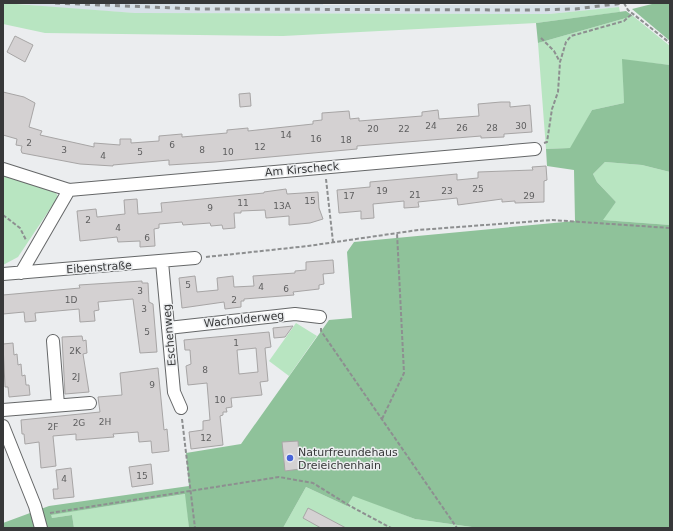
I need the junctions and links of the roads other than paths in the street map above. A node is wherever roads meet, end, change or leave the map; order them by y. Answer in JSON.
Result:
{"nodes":[{"id":1,"x":535,"y":149,"type":"road end"},
{"id":2,"x":3,"y":169,"type":"edge"},
{"id":3,"x":69,"y":190,"type":"junction"},
{"id":4,"x":194,"y":258,"type":"road end"},
{"id":5,"x":162,"y":262,"type":"junction"},
{"id":6,"x":21,"y":272,"type":"junction"},
{"id":7,"x":3,"y":274,"type":"edge"},
{"id":8,"x":320,"y":317,"type":"road end"},
{"id":9,"x":168,"y":328,"type":"junction"},
{"id":10,"x":53,"y":341,"type":"dead end"},
{"id":11,"x":90,"y":402,"type":"dead end"},
{"id":12,"x":58,"y":405,"type":"junction"},
{"id":13,"x":181,"y":408,"type":"road end"},
{"id":14,"x":3,"y":410,"type":"edge"},
{"id":15,"x":3,"y":426,"type":"edge"},
{"id":16,"x":6,"y":440,"type":"edge"},
{"id":17,"x":41,"y":528,"type":"edge"}],
"edges":[{"from":1,"to":3,"type":"street","name":"Am Kirscheck"},
{"from":2,"to":3,"type":"street","name":"Am Kirscheck"},
{"from":3,"to":6,"type":"street"},
{"from":4,"to":5,"type":"street","name":"Eibenstraße"},
{"from":5,"to":6,"type":"street","name":"Eibenstraße"},
{"from":5,"to":9,"type":"street","name":"Eschenweg"},
{"from":6,"to":7,"type":"street","name":"Eibenstraße"},
{"from":8,"to":9,"type":"street","name":"Wacholderweg"},
{"from":9,"to":13,"type":"street","name":"Eschenweg"},
{"from":10,"to":12,"type":"street"},
{"from":11,"to":12,"type":"street"},
{"from":12,"to":14,"type":"street"},
{"from":15,"to":16,"type":"street"},
{"from":16,"to":17,"type":"street"}]}
